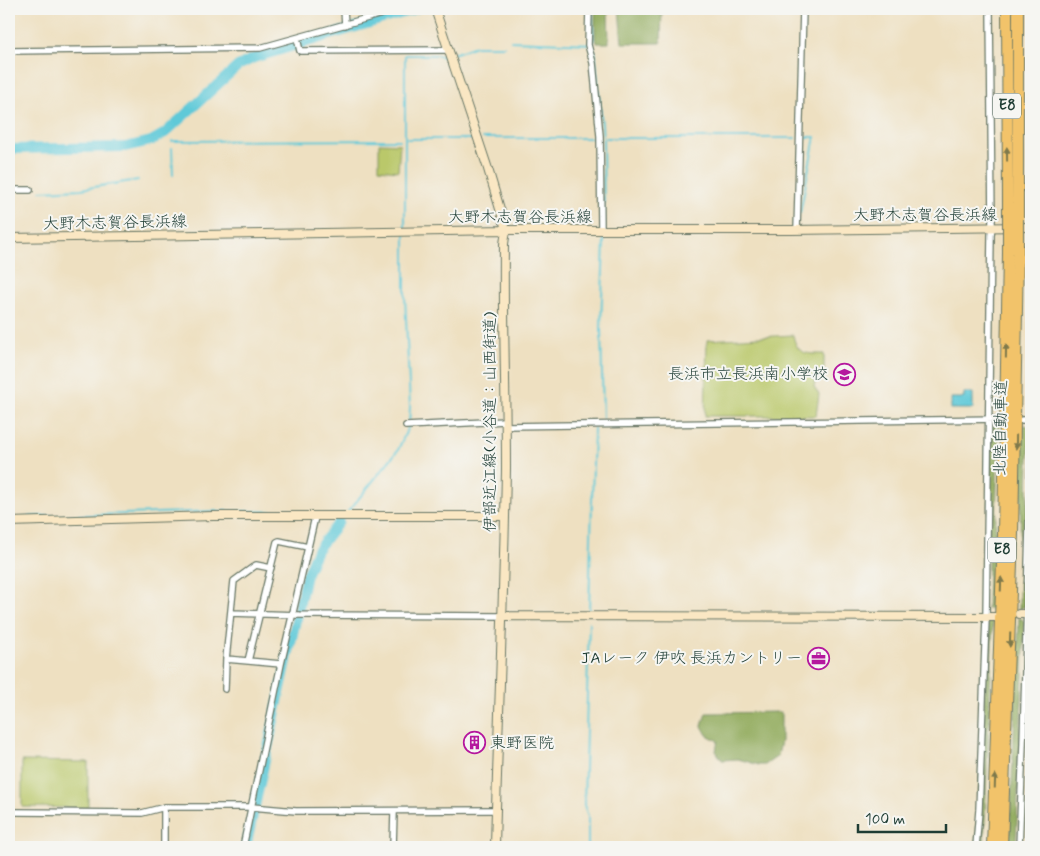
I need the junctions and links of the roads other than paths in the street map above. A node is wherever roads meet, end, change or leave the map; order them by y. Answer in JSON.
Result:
{"nodes":[{"id":1,"x":344,"y":9,"type":"edge"},
{"id":2,"x":400,"y":9,"type":"edge"},
{"id":3,"x":435,"y":9,"type":"edge"},
{"id":4,"x":589,"y":9,"type":"edge"},
{"id":5,"x":803,"y":9,"type":"edge"},
{"id":6,"x":990,"y":9,"type":"edge"},
{"id":7,"x":1007,"y":9,"type":"edge"},
{"id":8,"x":1018,"y":9,"type":"edge"},
{"id":9,"x":345,"y":25,"type":"junction"},
{"id":10,"x":297,"y":38,"type":"junction"},
{"id":11,"x":9,"y":51,"type":"edge"},
{"id":12,"x":450,"y":54,"type":"junction"},
{"id":13,"x":9,"y":190,"type":"edge"},
{"id":14,"x":30,"y":190,"type":"dead end"},
{"id":15,"x":1013,"y":202,"type":"junction"},
{"id":16,"x":992,"y":228,"type":"junction"},
{"id":17,"x":1031,"y":228,"type":"edge"},
{"id":18,"x":506,"y":230,"type":"junction"},
{"id":19,"x":601,"y":230,"type":"junction"},
{"id":20,"x":797,"y":230,"type":"junction"},
{"id":21,"x":9,"y":238,"type":"edge"},
{"id":22,"x":1013,"y":253,"type":"junction"},
{"id":23,"x":1000,"y":419,"type":"dead end"},
{"id":24,"x":989,"y":420,"type":"junction"},
{"id":25,"x":1022,"y":420,"type":"dead end"},
{"id":26,"x":1031,"y":420,"type":"edge"},
{"id":27,"x":505,"y":423,"type":"junction"},
{"id":28,"x":409,"y":426,"type":"dead end"},
{"id":29,"x":1031,"y":457,"type":"edge"},
{"id":30,"x":504,"y":516,"type":"junction"},
{"id":31,"x":315,"y":517,"type":"junction"},
{"id":32,"x":9,"y":522,"type":"edge"},
{"id":33,"x":308,"y":547,"type":"junction"},
{"id":34,"x":271,"y":568,"type":"junction"},
{"id":35,"x":231,"y":613,"type":"junction"},
{"id":36,"x":261,"y":614,"type":"junction"},
{"id":37,"x":1026,"y":614,"type":"edge"},
{"id":38,"x":296,"y":615,"type":"junction"},
{"id":39,"x":503,"y":616,"type":"junction"},
{"id":40,"x":996,"y":617,"type":"dead end"},
{"id":41,"x":986,"y":618,"type":"junction"},
{"id":42,"x":226,"y":659,"type":"junction"},
{"id":43,"x":248,"y":661,"type":"junction"},
{"id":44,"x":281,"y":664,"type":"junction"},
{"id":45,"x":225,"y":689,"type":"dead end"},
{"id":46,"x":164,"y":807,"type":"junction"},
{"id":47,"x":254,"y":807,"type":"junction"},
{"id":48,"x":496,"y":810,"type":"junction"},
{"id":49,"x":16,"y":812,"type":"dead end"},
{"id":50,"x":394,"y":812,"type":"junction"},
{"id":51,"x":164,"y":847,"type":"edge"},
{"id":52,"x":243,"y":847,"type":"edge"},
{"id":53,"x":393,"y":847,"type":"edge"},
{"id":54,"x":494,"y":847,"type":"edge"},
{"id":55,"x":976,"y":847,"type":"edge"},
{"id":56,"x":992,"y":847,"type":"edge"},
{"id":57,"x":1002,"y":847,"type":"edge"},
{"id":58,"x":1019,"y":847,"type":"edge"}],
"edges":[{"from":1,"to":9,"type":"street"},
{"from":2,"to":9,"type":"street"},
{"from":3,"to":12,"type":"main road","name":"伊部近江線(小谷道：山西街道)"},
{"from":4,"to":19,"type":"street"},
{"from":5,"to":20,"type":"street"},
{"from":6,"to":16,"type":"street"},
{"from":15,"to":7,"type":"highway","name":"北陸自動車道","number":"E8","one_way":true},
{"from":8,"to":15,"type":"highway","name":"北陸自動車道","number":"E8"},
{"from":9,"to":10,"type":"street"},
{"from":10,"to":11,"type":"street"},
{"from":10,"to":12,"type":"street"},
{"from":12,"to":18,"type":"main road","name":"伊部近江線(小谷道：山西街道)"},
{"from":13,"to":14,"type":"street"},
{"from":15,"to":22,"type":"highway","name":"北陸自動車道","number":"E8","bridge":true},
{"from":16,"to":17,"type":"main road","name":"大野木志賀谷長浜線"},
{"from":16,"to":20,"type":"main road","name":"大野木志賀谷長浜線"},
{"from":16,"to":24,"type":"street"},
{"from":18,"to":19,"type":"main road","name":"大野木志賀谷長浜線"},
{"from":18,"to":21,"type":"main road","name":"大野木志賀谷長浜線"},
{"from":18,"to":27,"type":"main road","name":"伊部近江線(小谷道：山西街道)"},
{"from":19,"to":20,"type":"main road","name":"大野木志賀谷長浜線"},
{"from":56,"to":22,"type":"highway","name":"北陸自動車道","number":"E8","one_way":true},
{"from":22,"to":57,"type":"highway","name":"北陸自動車道","number":"E8","one_way":true},
{"from":23,"to":24,"type":"street"},
{"from":24,"to":27,"type":"street"},
{"from":24,"to":41,"type":"street"},
{"from":25,"to":26,"type":"street"},
{"from":27,"to":28,"type":"street"},
{"from":27,"to":30,"type":"main road","name":"伊部近江線(小谷道：山西街道)"},
{"from":29,"to":37,"type":"street"},
{"from":30,"to":31,"type":"main road"},
{"from":30,"to":39,"type":"main road","name":"伊部近江線(小谷道：山西街道)"},
{"from":31,"to":32,"type":"main road"},
{"from":31,"to":33,"type":"street"},
{"from":33,"to":34,"type":"street"},
{"from":33,"to":38,"type":"street"},
{"from":34,"to":35,"type":"street"},
{"from":34,"to":36,"type":"street"},
{"from":35,"to":36,"type":"street"},
{"from":35,"to":42,"type":"street"},
{"from":36,"to":38,"type":"street"},
{"from":36,"to":43,"type":"street"},
{"from":37,"to":58,"type":"street"},
{"from":38,"to":39,"type":"street"},
{"from":38,"to":44,"type":"street"},
{"from":39,"to":41,"type":"main road"},
{"from":39,"to":48,"type":"main road","name":"伊部近江線(小谷道：山西街道)"},
{"from":40,"to":41,"type":"main road"},
{"from":41,"to":55,"type":"street"},
{"from":42,"to":43,"type":"street"},
{"from":42,"to":45,"type":"street"},
{"from":43,"to":44,"type":"street"},
{"from":44,"to":47,"type":"street"},
{"from":46,"to":47,"type":"street"},
{"from":46,"to":49,"type":"street"},
{"from":46,"to":51,"type":"street"},
{"from":47,"to":50,"type":"street"},
{"from":47,"to":52,"type":"street"},
{"from":48,"to":50,"type":"street"},
{"from":48,"to":54,"type":"main road","name":"伊部近江線(小谷道：山西街道)"},
{"from":50,"to":53,"type":"street"}]}
